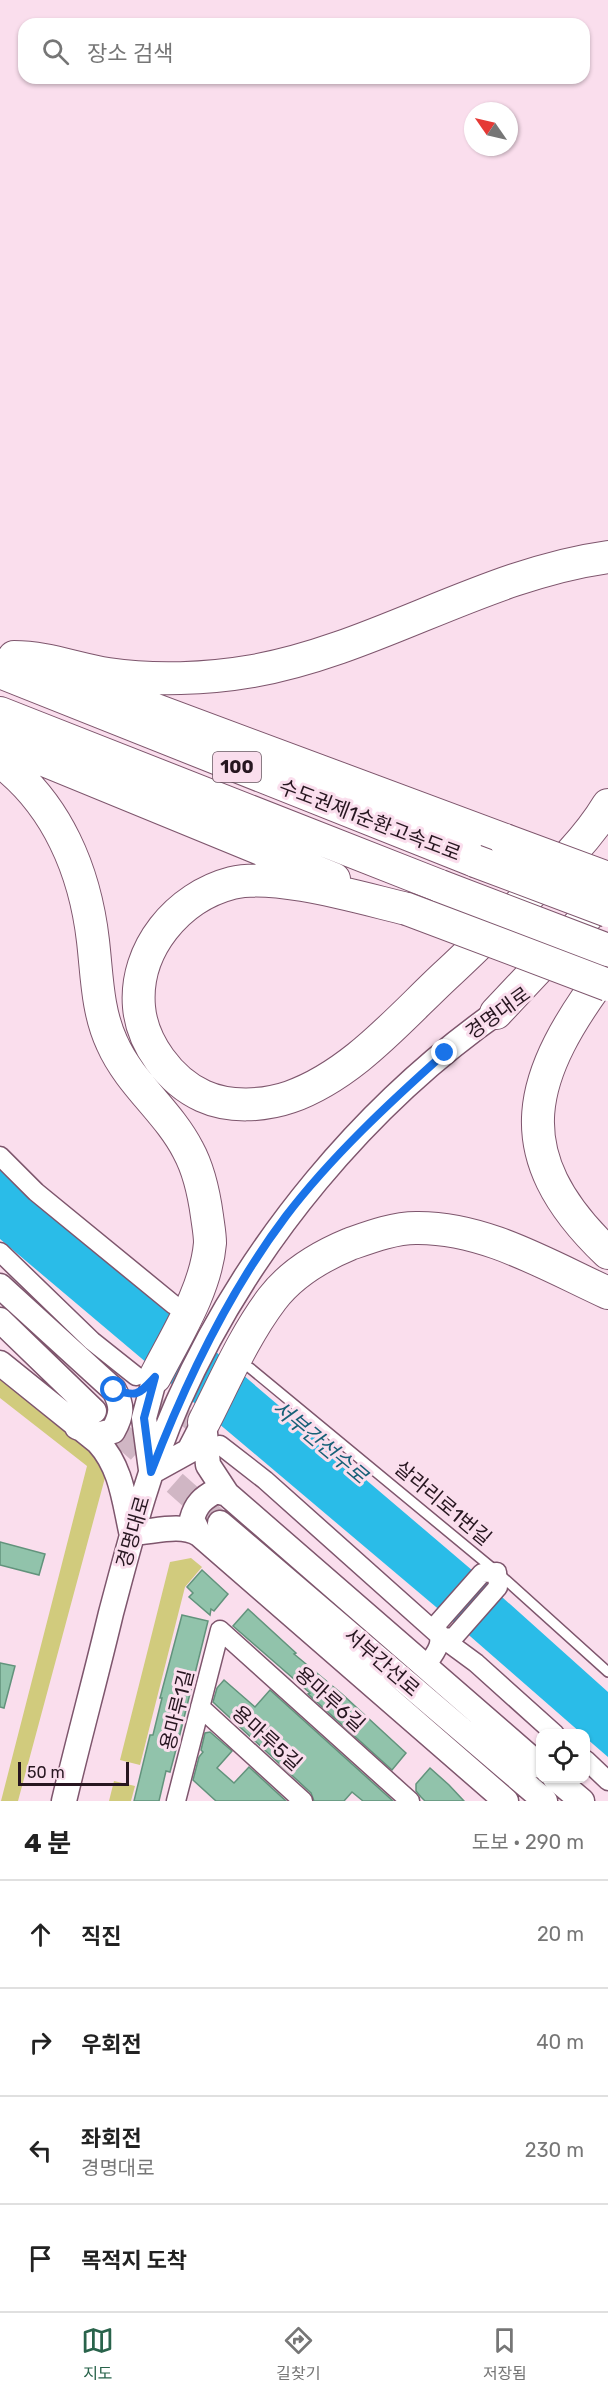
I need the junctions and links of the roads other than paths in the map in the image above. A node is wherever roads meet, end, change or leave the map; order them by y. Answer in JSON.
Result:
{"nodes":[{"id":1,"x":608,"y":557,"type":"edge"},
{"id":2,"x":5,"y":660,"type":"edge"},
{"id":3,"x":0,"y":713,"type":"edge"},
{"id":4,"x":0,"y":742,"type":"edge"},
{"id":5,"x":0,"y":760,"type":"edge"},
{"id":6,"x":608,"y":805,"type":"edge"},
{"id":7,"x":608,"y":878,"type":"edge"},
{"id":8,"x":608,"y":894,"type":"edge"},
{"id":9,"x":407,"y":909,"type":"junction"},
{"id":10,"x":608,"y":911,"type":"edge"},
{"id":11,"x":608,"y":936,"type":"edge"},
{"id":12,"x":608,"y":950,"type":"edge"},
{"id":13,"x":608,"y":969,"type":"edge"},
{"id":14,"x":608,"y":986,"type":"edge"},
{"id":15,"x":496,"y":1013,"type":"junction"},
{"id":16,"x":0,"y":1156,"type":"edge"},
{"id":17,"x":0,"y":1252,"type":"edge"},
{"id":18,"x":608,"y":1253,"type":"edge"},
{"id":19,"x":0,"y":1286,"type":"edge"},
{"id":20,"x":608,"y":1293,"type":"edge"},
{"id":21,"x":178,"y":1314,"type":"junction"},
{"id":22,"x":0,"y":1320,"type":"edge"},
{"id":23,"x":1,"y":1363,"type":"edge"},
{"id":24,"x":242,"y":1365,"type":"junction"},
{"id":25,"x":146,"y":1376,"type":"junction"},
{"id":26,"x":114,"y":1390,"type":"junction"},
{"id":27,"x":86,"y":1419,"type":"junction"},
{"id":28,"x":212,"y":1434,"type":"junction"},
{"id":29,"x":151,"y":1472,"type":"junction"},
{"id":30,"x":227,"y":1494,"type":"junction"},
{"id":31,"x":210,"y":1528,"type":"junction"},
{"id":32,"x":132,"y":1533,"type":"junction"},
{"id":33,"x":492,"y":1578,"type":"junction"},
{"id":34,"x":220,"y":1629,"type":"joint"},
{"id":35,"x":445,"y":1632,"type":"junction"},
{"id":36,"x":425,"y":1667,"type":"junction"},
{"id":37,"x":608,"y":1672,"type":"edge"},
{"id":38,"x":200,"y":1707,"type":"junction"},
{"id":39,"x":550,"y":1729,"type":"edge"},
{"id":40,"x":536,"y":1763,"type":"edge"},
{"id":41,"x":590,"y":1765,"type":"edge"},
{"id":42,"x":608,"y":1781,"type":"edge"},
{"id":43,"x":560,"y":1783,"type":"edge"},
{"id":44,"x":182,"y":1797,"type":"edge"},
{"id":45,"x":64,"y":1801,"type":"edge"},
{"id":46,"x":303,"y":1801,"type":"edge"},
{"id":47,"x":410,"y":1801,"type":"edge"},
{"id":48,"x":506,"y":1801,"type":"edge"},
{"id":49,"x":545,"y":1801,"type":"edge"},
{"id":50,"x":582,"y":1801,"type":"edge"}],
"edges":[{"from":1,"to":2,"type":"highway"},
{"from":2,"to":7,"type":"highway","bridge":true},
{"from":2,"to":10,"type":"highway","name":"수도권제1순환고속도로","number":"100","bridge":true},
{"from":3,"to":12,"type":"highway","name":"수도권제1순환고속도로","number":"100","bridge":true},
{"from":4,"to":9,"type":"highway"},
{"from":5,"to":21,"type":"highway"},
{"from":6,"to":9,"type":"highway"},
{"from":8,"to":15,"type":"highway"},
{"from":9,"to":14,"type":"highway","bridge":true},
{"from":11,"to":15,"type":"street","name":"경명대로"},
{"from":13,"to":18,"type":"highway"},
{"from":15,"to":29,"type":"street","name":"경명대로"},
{"from":16,"to":21,"type":"street"},
{"from":17,"to":25,"type":"street"},
{"from":19,"to":26,"type":"street"},
{"from":20,"to":24,"type":"highway"},
{"from":21,"to":25,"type":"highway"},
{"from":22,"to":27,"type":"street"},
{"from":23,"to":27,"type":"street"},
{"from":24,"to":28,"type":"highway"},
{"from":24,"to":33,"type":"lane","name":"살라리로1번길"},
{"from":25,"to":26,"type":"street"},
{"from":25,"to":29,"type":"street"},
{"from":26,"to":27,"type":"street"},
{"from":27,"to":32,"type":"street"},
{"from":28,"to":29,"type":"street"},
{"from":28,"to":30,"type":"street"},
{"from":28,"to":35,"type":"street"},
{"from":29,"to":32,"type":"street","name":"경명대로"},
{"from":30,"to":31,"type":"street"},
{"from":30,"to":36,"type":"street"},
{"from":31,"to":32,"type":"street"},
{"from":31,"to":48,"type":"street"},
{"from":31,"to":49,"type":"street","name":"서부간선로"},
{"from":32,"to":45,"type":"street","name":"경명대로"},
{"from":33,"to":35,"type":"street"},
{"from":33,"to":37,"type":"lane","name":"살라리로1번길"},
{"from":34,"to":38,"type":"street","name":"용마루1길"},
{"from":34,"to":47,"type":"street","name":"용마루6길"},
{"from":35,"to":36,"type":"street"},
{"from":35,"to":39,"type":"street"},
{"from":36,"to":40,"type":"street"},
{"from":38,"to":44,"type":"street","name":"용마루1길"},
{"from":38,"to":46,"type":"street","name":"용마루5길"},
{"from":41,"to":42,"type":"street"},
{"from":43,"to":50,"type":"street"}]}
